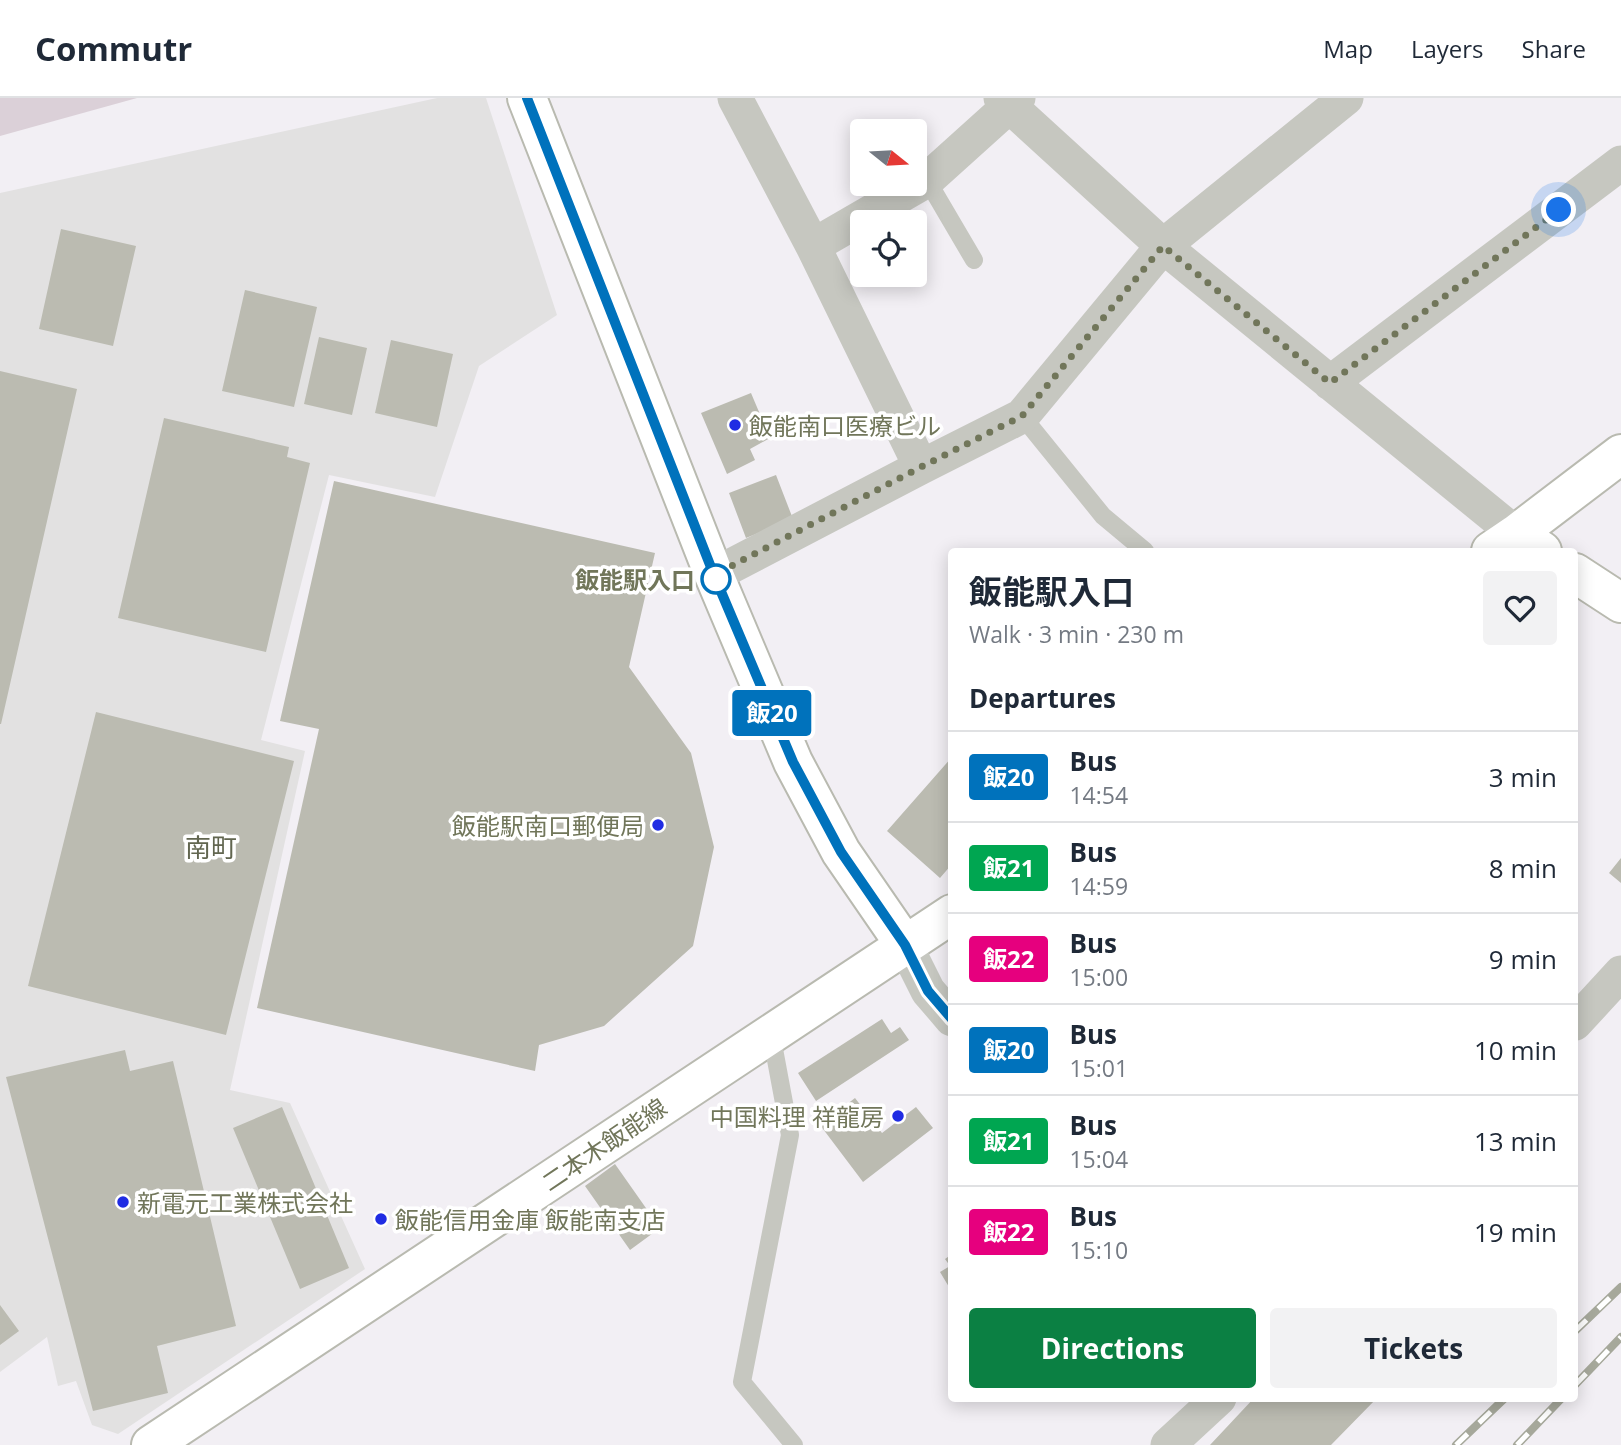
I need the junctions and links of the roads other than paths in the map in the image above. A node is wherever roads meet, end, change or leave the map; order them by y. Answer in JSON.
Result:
{"nodes":[{"id":1,"x":527,"y":98,"type":"edge"},
{"id":2,"x":735,"y":98,"type":"edge"},
{"id":3,"x":1346,"y":98,"type":"edge"},
{"id":4,"x":1009,"y":100,"type":"edge"},
{"id":5,"x":1621,"y":163,"type":"edge"},
{"id":6,"x":928,"y":180,"type":"joint"},
{"id":7,"x":900,"y":196,"type":"edge"},
{"id":8,"x":813,"y":246,"type":"junction"},
{"id":9,"x":1163,"y":246,"type":"junction"},
{"id":10,"x":974,"y":260,"type":"dead end"},
{"id":11,"x":1330,"y":383,"type":"junction"},
{"id":12,"x":1022,"y":416,"type":"junction"},
{"id":13,"x":1621,"y":454,"type":"edge"},
{"id":14,"x":921,"y":467,"type":"junction"},
{"id":15,"x":1516,"y":546,"type":"edge"},
{"id":16,"x":1141,"y":548,"type":"edge"},
{"id":17,"x":714,"y":575,"type":"junction"},
{"id":18,"x":1578,"y":575,"type":"edge"},
{"id":19,"x":1621,"y":603,"type":"edge"},
{"id":20,"x":948,"y":917,"type":"edge"},
{"id":21,"x":905,"y":945,"type":"junction"},
{"id":22,"x":1621,"y":973,"type":"edge"},
{"id":23,"x":948,"y":977,"type":"edge"},
{"id":24,"x":948,"y":1014,"type":"edge"},
{"id":25,"x":1578,"y":1020,"type":"edge"},
{"id":26,"x":771,"y":1033,"type":"junction"},
{"id":27,"x":1215,"y":1402,"type":"edge"},
{"id":28,"x":151,"y":1445,"type":"edge"},
{"id":29,"x":793,"y":1445,"type":"edge"},
{"id":30,"x":1168,"y":1445,"type":"edge"}],
"edges":[{"from":1,"to":17,"type":"street"},
{"from":2,"to":8,"type":"street"},
{"from":3,"to":9,"type":"street"},
{"from":4,"to":6,"type":"street"},
{"from":4,"to":9,"type":"street"},
{"from":5,"to":11,"type":"street"},
{"from":6,"to":10,"type":"lane"},
{"from":7,"to":8,"type":"street"},
{"from":8,"to":14,"type":"street"},
{"from":9,"to":11,"type":"street"},
{"from":9,"to":12,"type":"street"},
{"from":11,"to":15,"type":"street"},
{"from":12,"to":14,"type":"street"},
{"from":12,"to":16,"type":"lane"},
{"from":13,"to":15,"type":"street"},
{"from":14,"to":17,"type":"street"},
{"from":17,"to":21,"type":"street"},
{"from":18,"to":19,"type":"street"},
{"from":20,"to":21,"type":"street","name":"二本木飯能線"},
{"from":21,"to":23,"type":"street"},
{"from":21,"to":24,"type":"street"},
{"from":21,"to":26,"type":"street","name":"二本木飯能線"},
{"from":22,"to":25,"type":"street"},
{"from":26,"to":28,"type":"street","name":"二本木飯能線"},
{"from":26,"to":29,"type":"lane"},
{"from":27,"to":30,"type":"street"}]}
